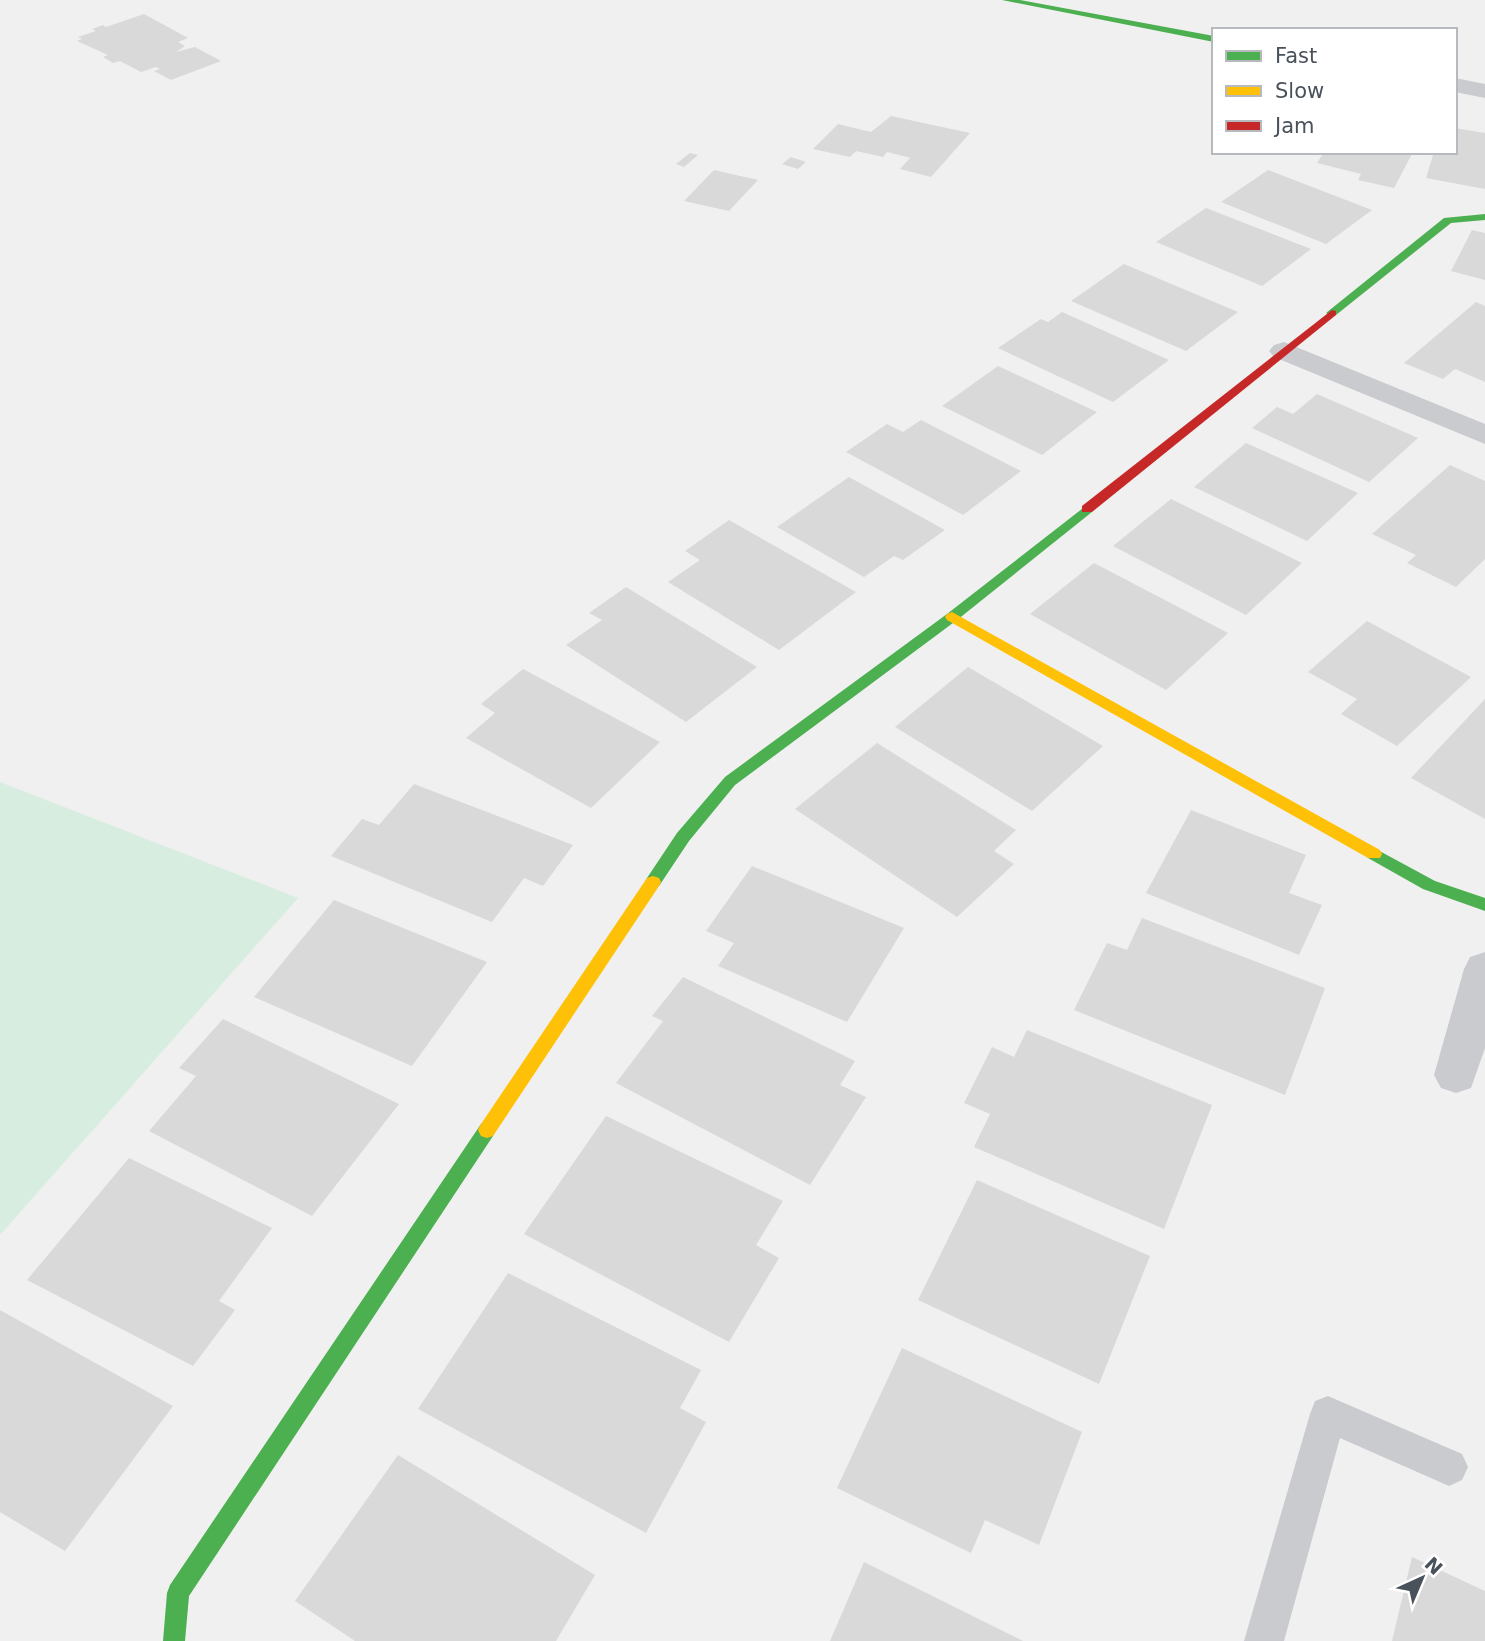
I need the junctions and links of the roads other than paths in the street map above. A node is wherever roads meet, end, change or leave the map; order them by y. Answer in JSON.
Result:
{"nodes":[{"id":1,"x":1006,"y":0,"type":"edge"},
{"id":2,"x":1212,"y":39,"type":"edge"},
{"id":3,"x":1457,"y":85,"type":"edge"},
{"id":4,"x":1485,"y":90,"type":"edge"},
{"id":5,"x":1485,"y":217,"type":"edge"},
{"id":6,"x":1284,"y":351,"type":"junction"},
{"id":7,"x":1485,"y":435,"type":"edge"},
{"id":8,"x":952,"y":618,"type":"junction"},
{"id":9,"x":1485,"y":905,"type":"edge"},
{"id":10,"x":1485,"y":969,"type":"edge"},
{"id":11,"x":1456,"y":1075,"type":"dead end"},
{"id":12,"x":1449,"y":1467,"type":"dead end"},
{"id":13,"x":174,"y":1641,"type":"edge"},
{"id":14,"x":1264,"y":1641,"type":"edge"}],
"edges":[{"from":1,"to":2,"type":"street"},
{"from":3,"to":4,"type":"street"},
{"from":5,"to":6,"type":"street"},
{"from":6,"to":7,"type":"street"},
{"from":6,"to":8,"type":"street"},
{"from":8,"to":9,"type":"street"},
{"from":8,"to":13,"type":"street"},
{"from":10,"to":11,"type":"street"},
{"from":12,"to":14,"type":"lane"}]}
